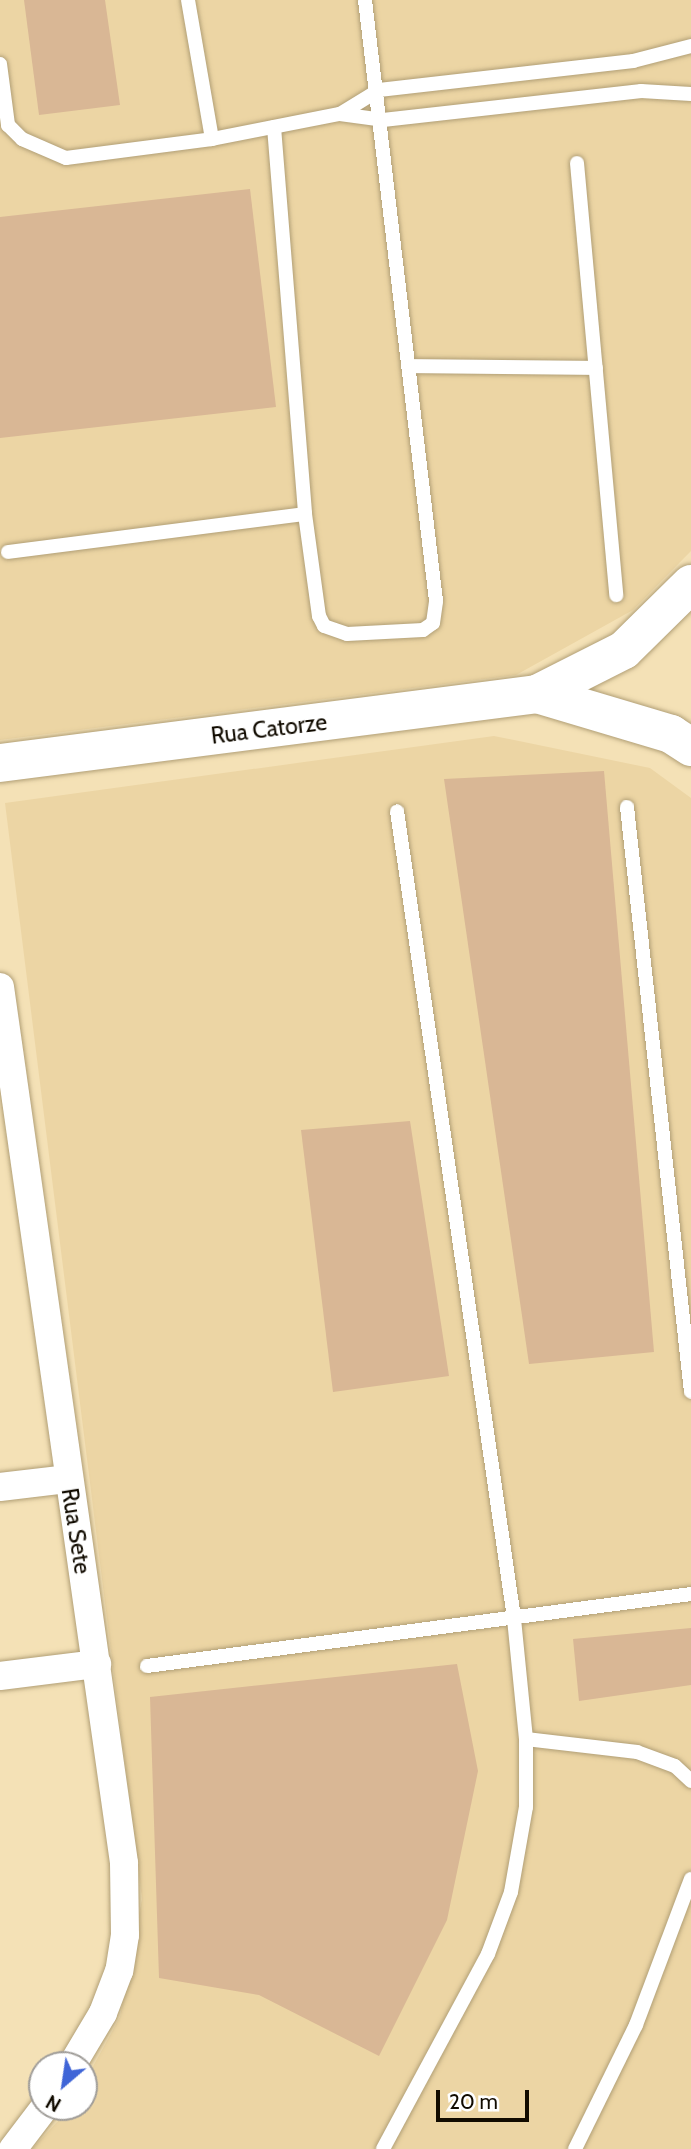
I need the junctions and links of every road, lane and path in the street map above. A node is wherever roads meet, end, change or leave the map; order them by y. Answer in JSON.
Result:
{"nodes":[{"id":1,"x":188,"y":0,"type":"edge"},
{"id":2,"x":365,"y":0,"type":"edge"},
{"id":3,"x":691,"y":46,"type":"edge"},
{"id":4,"x":0,"y":64,"type":"edge"},
{"id":5,"x":379,"y":90,"type":"junction"},
{"id":6,"x":691,"y":94,"type":"edge"},
{"id":7,"x":340,"y":114,"type":"junction"},
{"id":8,"x":383,"y":120,"type":"junction"},
{"id":9,"x":274,"y":127,"type":"junction"},
{"id":10,"x":212,"y":139,"type":"junction"},
{"id":11,"x":577,"y":163,"type":"dead end"},
{"id":12,"x":409,"y":366,"type":"junction"},
{"id":13,"x":596,"y":368,"type":"junction"},
{"id":14,"x":305,"y":514,"type":"junction"},
{"id":15,"x":8,"y":552,"type":"dead end"},
{"id":16,"x":691,"y":584,"type":"edge"},
{"id":17,"x":616,"y":595,"type":"dead end"},
{"id":18,"x":537,"y":695,"type":"junction"},
{"id":19,"x":691,"y":747,"type":"edge"},
{"id":20,"x":0,"y":763,"type":"edge"},
{"id":21,"x":627,"y":807,"type":"dead end"},
{"id":22,"x":397,"y":811,"type":"dead end"},
{"id":23,"x":0,"y":987,"type":"edge"},
{"id":24,"x":10,"y":1145,"type":"edge"},
{"id":25,"x":691,"y":1392,"type":"edge"},
{"id":26,"x":67,"y":1479,"type":"junction"},
{"id":27,"x":0,"y":1487,"type":"edge"},
{"id":28,"x":691,"y":1594,"type":"edge"},
{"id":29,"x":514,"y":1618,"type":"junction"},
{"id":30,"x":97,"y":1664,"type":"junction"},
{"id":31,"x":147,"y":1666,"type":"dead end"},
{"id":32,"x":0,"y":1676,"type":"edge"},
{"id":33,"x":526,"y":1740,"type":"junction"},
{"id":34,"x":691,"y":1782,"type":"edge"},
{"id":35,"x":691,"y":1879,"type":"edge"},
{"id":36,"x":80,"y":2051,"type":"edge"},
{"id":37,"x":34,"y":2121,"type":"edge"},
{"id":38,"x":13,"y":2149,"type":"edge"},
{"id":39,"x":383,"y":2149,"type":"edge"},
{"id":40,"x":575,"y":2149,"type":"edge"}],
"edges":[{"from":1,"to":10,"type":"lane"},
{"from":2,"to":5,"type":"lane"},
{"from":3,"to":5,"type":"lane"},
{"from":4,"to":10,"type":"lane"},
{"from":5,"to":7,"type":"lane"},
{"from":5,"to":8,"type":"lane"},
{"from":6,"to":8,"type":"lane"},
{"from":7,"to":8,"type":"lane"},
{"from":7,"to":9,"type":"lane"},
{"from":8,"to":12,"type":"lane"},
{"from":9,"to":10,"type":"lane"},
{"from":9,"to":14,"type":"lane"},
{"from":11,"to":13,"type":"lane"},
{"from":12,"to":13,"type":"lane"},
{"from":12,"to":14,"type":"lane"},
{"from":13,"to":17,"type":"lane"},
{"from":14,"to":15,"type":"lane"},
{"from":16,"to":18,"type":"street","name":"Rua Catorze"},
{"from":18,"to":19,"type":"street","name":"Rua Catorze"},
{"from":18,"to":20,"type":"street","name":"Rua Catorze"},
{"from":21,"to":25,"type":"lane"},
{"from":22,"to":29,"type":"lane"},
{"from":23,"to":24,"type":"street","name":"Rua Sete"},
{"from":24,"to":26,"type":"street","name":"Rua Sete"},
{"from":26,"to":27,"type":"street"},
{"from":26,"to":30,"type":"street","name":"Rua Sete"},
{"from":28,"to":29,"type":"lane"},
{"from":29,"to":31,"type":"lane"},
{"from":29,"to":33,"type":"lane"},
{"from":30,"to":32,"type":"street"},
{"from":30,"to":36,"type":"street","name":"Rua Sete"},
{"from":33,"to":34,"type":"lane"},
{"from":33,"to":39,"type":"lane"},
{"from":35,"to":40,"type":"lane"},
{"from":37,"to":38,"type":"street"}]}
